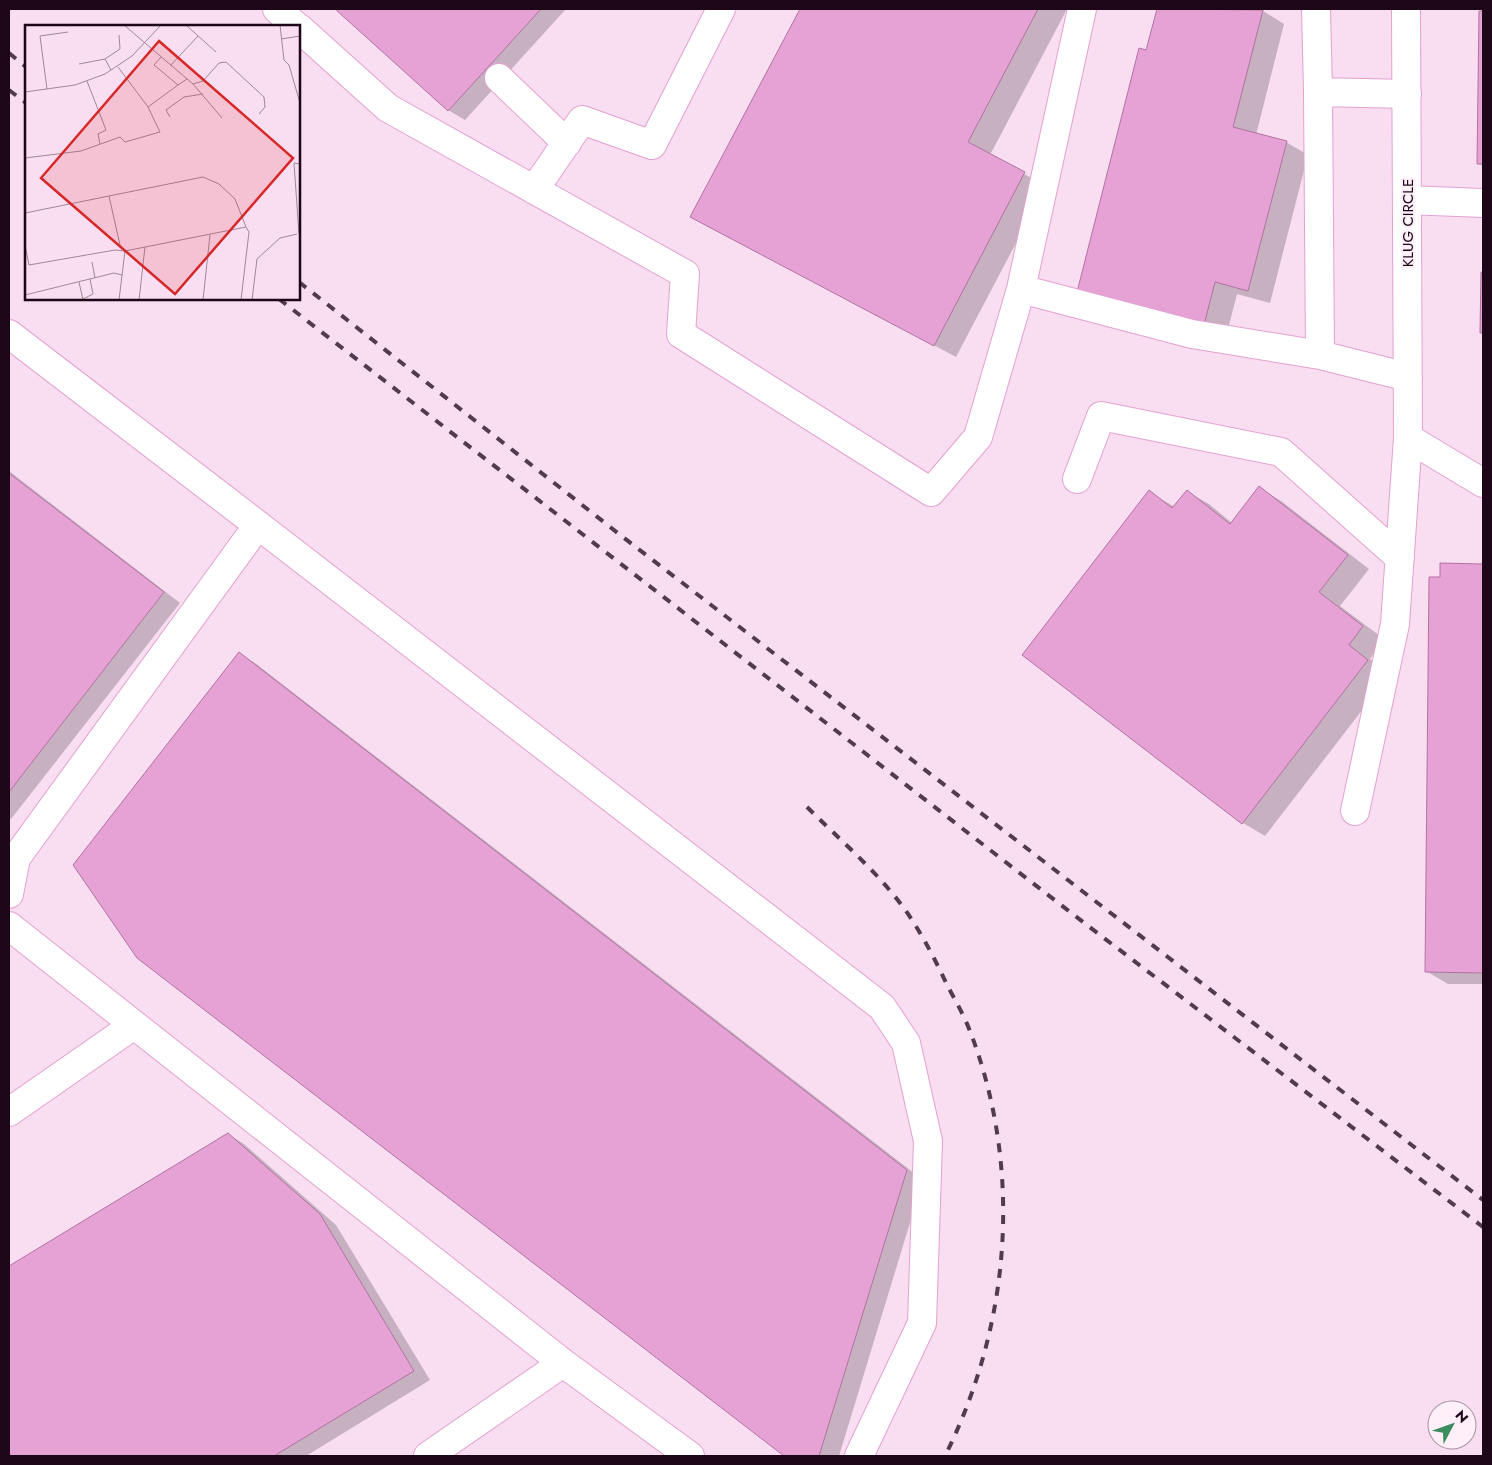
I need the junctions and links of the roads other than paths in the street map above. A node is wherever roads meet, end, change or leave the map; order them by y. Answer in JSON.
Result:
{"nodes":[{"id":1,"x":277,"y":9,"type":"edge"},
{"id":2,"x":721,"y":9,"type":"edge"},
{"id":3,"x":1082,"y":9,"type":"edge"},
{"id":4,"x":1316,"y":9,"type":"edge"},
{"id":5,"x":1406,"y":9,"type":"edge"},
{"id":6,"x":296,"y":25,"type":"edge"},
{"id":7,"x":300,"y":29,"type":"edge"},
{"id":8,"x":499,"y":78,"type":"dead end"},
{"id":9,"x":1318,"y":92,"type":"junction"},
{"id":10,"x":1407,"y":94,"type":"junction"},
{"id":11,"x":567,"y":143,"type":"junction"},
{"id":12,"x":534,"y":190,"type":"junction"},
{"id":13,"x":1407,"y":200,"type":"junction"},
{"id":14,"x":1483,"y":203,"type":"edge"},
{"id":15,"x":1021,"y":289,"type":"junction"},
{"id":16,"x":9,"y":334,"type":"edge"},
{"id":17,"x":1320,"y":355,"type":"junction"},
{"id":18,"x":1408,"y":378,"type":"junction"},
{"id":19,"x":1408,"y":438,"type":"junction"},
{"id":20,"x":1077,"y":479,"type":"dead end"},
{"id":21,"x":1483,"y":483,"type":"edge"},
{"id":22,"x":258,"y":525,"type":"junction"},
{"id":23,"x":1400,"y":558,"type":"junction"},
{"id":24,"x":1354,"y":811,"type":"dead end"},
{"id":25,"x":9,"y":894,"type":"edge"},
{"id":26,"x":9,"y":926,"type":"edge"},
{"id":27,"x":134,"y":1025,"type":"junction"},
{"id":28,"x":9,"y":1112,"type":"edge"},
{"id":29,"x":563,"y":1363,"type":"junction"},
{"id":30,"x":428,"y":1456,"type":"edge"},
{"id":31,"x":690,"y":1456,"type":"edge"},
{"id":32,"x":859,"y":1456,"type":"edge"}],
"edges":[{"from":1,"to":6,"type":"street"},
{"from":2,"to":11,"type":"street"},
{"from":3,"to":15,"type":"street"},
{"from":4,"to":9,"type":"street"},
{"from":5,"to":10,"type":"street","name":"KLUG CIRCLE"},
{"from":7,"to":12,"type":"street"},
{"from":8,"to":11,"type":"street"},
{"from":9,"to":10,"type":"street"},
{"from":9,"to":17,"type":"street"},
{"from":10,"to":13,"type":"street","name":"KLUG CIRCLE"},
{"from":11,"to":12,"type":"street"},
{"from":12,"to":15,"type":"street"},
{"from":13,"to":14,"type":"street"},
{"from":13,"to":18,"type":"street","name":"KLUG CIRCLE"},
{"from":15,"to":17,"type":"street"},
{"from":16,"to":22,"type":"street"},
{"from":17,"to":18,"type":"street"},
{"from":18,"to":19,"type":"street","name":"KLUG CIRCLE"},
{"from":19,"to":21,"type":"street"},
{"from":19,"to":23,"type":"street","name":"KLUG CIRCLE"},
{"from":20,"to":23,"type":"street"},
{"from":22,"to":25,"type":"street"},
{"from":22,"to":32,"type":"street"},
{"from":23,"to":24,"type":"street","name":"KLUG CIRCLE"},
{"from":26,"to":27,"type":"street"},
{"from":27,"to":28,"type":"street"},
{"from":27,"to":29,"type":"street"},
{"from":29,"to":30,"type":"street"},
{"from":29,"to":31,"type":"street"}]}
